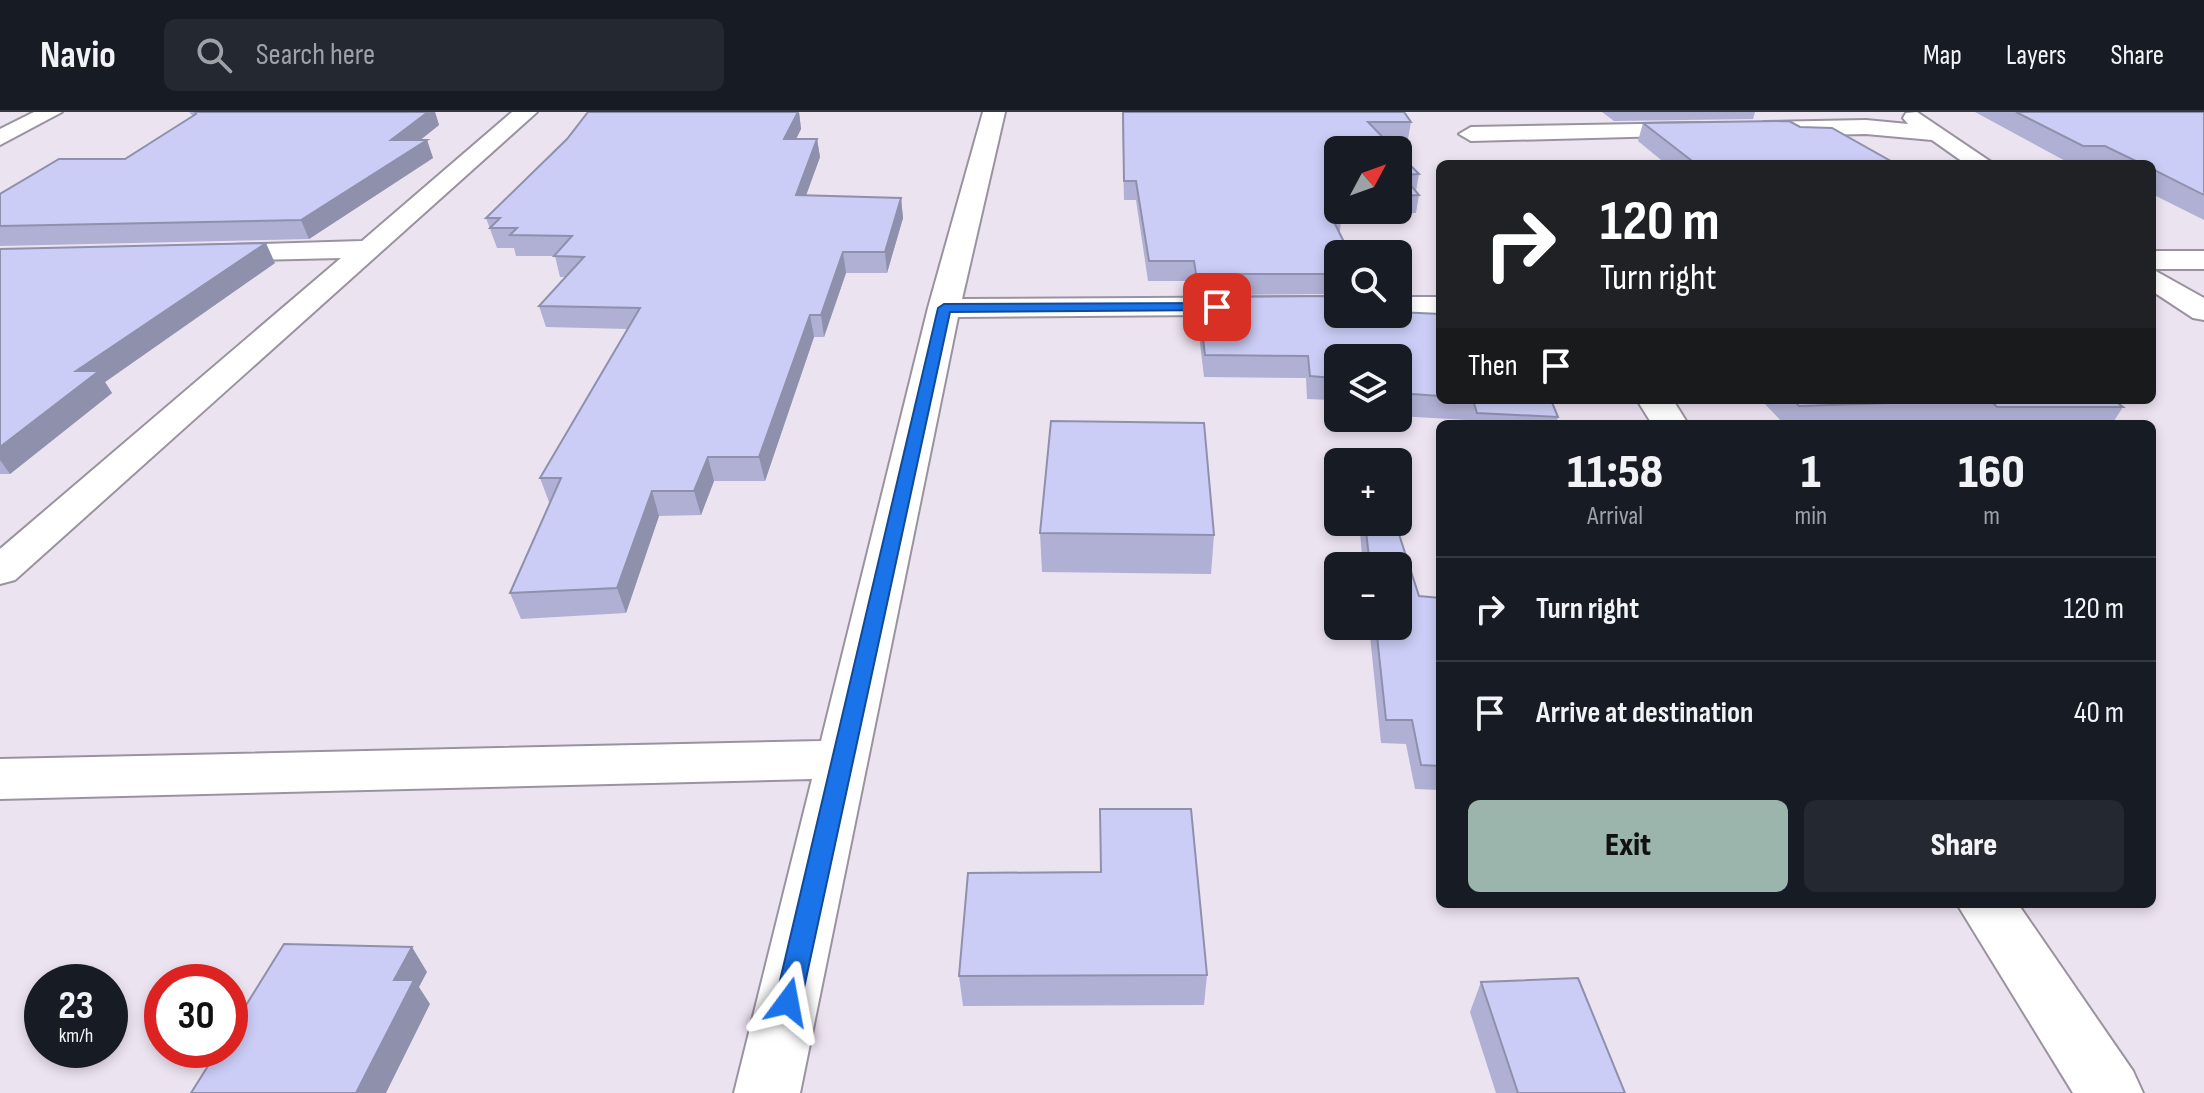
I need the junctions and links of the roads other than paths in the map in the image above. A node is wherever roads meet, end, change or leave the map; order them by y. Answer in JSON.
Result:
{"nodes":[{"id":1,"x":51,"y":112,"type":"edge"},
{"id":2,"x":526,"y":112,"type":"edge"},
{"id":3,"x":994,"y":112,"type":"edge"},
{"id":4,"x":1456,"y":112,"type":"edge"},
{"id":5,"x":1905,"y":112,"type":"edge"},
{"id":6,"x":1866,"y":127,"type":"junction"},
{"id":7,"x":1937,"y":134,"type":"junction"},
{"id":8,"x":0,"y":138,"type":"edge"},
{"id":9,"x":1976,"y":160,"type":"edge"},
{"id":10,"x":370,"y":249,"type":"junction"},
{"id":11,"x":185,"y":253,"type":"edge"},
{"id":12,"x":2204,"y":260,"type":"edge"},
{"id":13,"x":2156,"y":273,"type":"edge"},
{"id":14,"x":2156,"y":276,"type":"edge"},
{"id":15,"x":1324,"y":306,"type":"edge"},
{"id":16,"x":1412,"y":306,"type":"edge"},
{"id":17,"x":1436,"y":306,"type":"edge"},
{"id":18,"x":944,"y":308,"type":"junction"},
{"id":19,"x":2204,"y":311,"type":"edge"},
{"id":20,"x":0,"y":571,"type":"edge"},
{"id":21,"x":844,"y":759,"type":"junction"},
{"id":22,"x":0,"y":779,"type":"edge"},
{"id":23,"x":1989,"y":908,"type":"edge"},
{"id":24,"x":767,"y":1093,"type":"edge"},
{"id":25,"x":2110,"y":1093,"type":"edge"}],
"edges":[{"from":1,"to":8,"type":"street"},
{"from":2,"to":10,"type":"street"},
{"from":3,"to":18,"type":"street"},
{"from":4,"to":6,"type":"street"},
{"from":5,"to":6,"type":"street"},
{"from":5,"to":7,"type":"street"},
{"from":6,"to":7,"type":"street"},
{"from":7,"to":9,"type":"street"},
{"from":10,"to":11,"type":"street"},
{"from":10,"to":20,"type":"street"},
{"from":12,"to":13,"type":"street"},
{"from":14,"to":19,"type":"street"},
{"from":15,"to":18,"type":"street"},
{"from":16,"to":17,"type":"street"},
{"from":18,"to":21,"type":"street"},
{"from":21,"to":22,"type":"street"},
{"from":21,"to":24,"type":"street"},
{"from":23,"to":25,"type":"street"}]}
